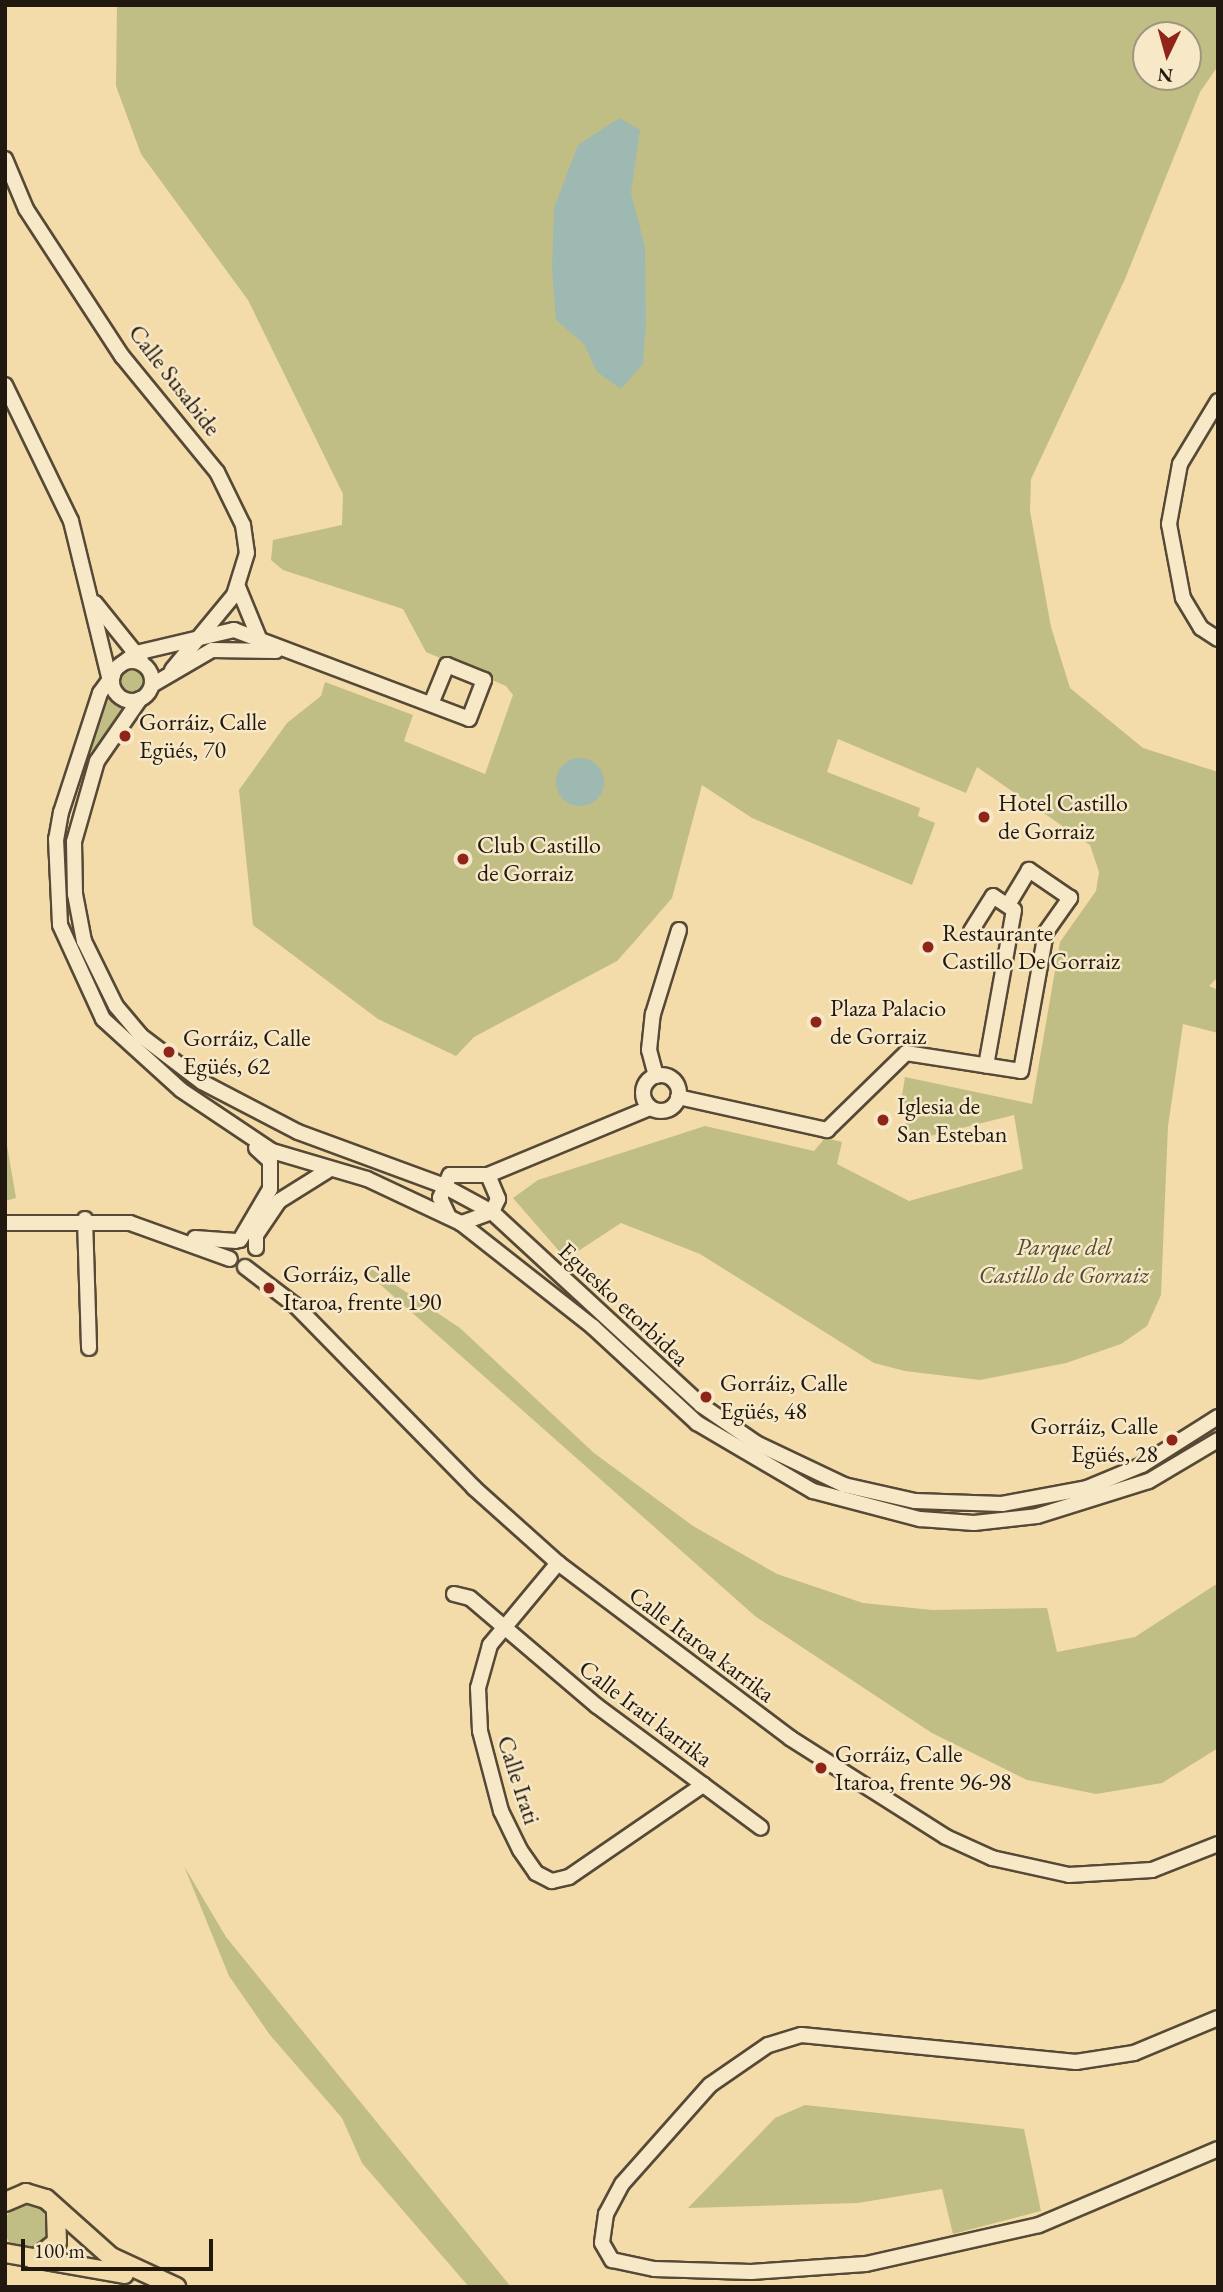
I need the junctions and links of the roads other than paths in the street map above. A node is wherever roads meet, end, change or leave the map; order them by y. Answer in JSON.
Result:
{"nodes":[{"id":1,"x":5,"y":159,"type":"edge"},
{"id":2,"x":5,"y":385,"type":"edge"},
{"id":3,"x":1218,"y":401,"type":"edge"},
{"id":4,"x":87,"y":582,"type":"junction"},
{"id":5,"x":238,"y":586,"type":"junction"},
{"id":6,"x":204,"y":635,"type":"junction"},
{"id":7,"x":259,"y":638,"type":"junction"},
{"id":8,"x":1218,"y":639,"type":"edge"},
{"id":9,"x":284,"y":652,"type":"junction"},
{"id":10,"x":136,"y":653,"type":"junction"},
{"id":11,"x":148,"y":669,"type":"junction"},
{"id":12,"x":172,"y":670,"type":"junction"},
{"id":13,"x":113,"y":677,"type":"junction"},
{"id":14,"x":152,"y":685,"type":"junction"},
{"id":15,"x":140,"y":699,"type":"junction"},
{"id":16,"x":431,"y":704,"type":"dead end"},
{"id":17,"x":1009,"y":904,"type":"junction"},
{"id":18,"x":679,"y":930,"type":"dead end"},
{"id":19,"x":971,"y":931,"type":"dead end"},
{"id":20,"x":986,"y":1065,"type":"junction"},
{"id":21,"x":656,"y":1076,"type":"junction"},
{"id":22,"x":678,"y":1097,"type":"junction"},
{"id":23,"x":650,"y":1108,"type":"junction"},
{"id":24,"x":293,"y":1129,"type":"junction"},
{"id":25,"x":317,"y":1140,"type":"junction"},
{"id":26,"x":271,"y":1156,"type":"junction"},
{"id":27,"x":324,"y":1170,"type":"junction"},
{"id":28,"x":488,"y":1175,"type":"junction"},
{"id":29,"x":442,"y":1185,"type":"junction"},
{"id":30,"x":492,"y":1212,"type":"junction"},
{"id":31,"x":448,"y":1215,"type":"junction"},
{"id":32,"x":85,"y":1219,"type":"junction"},
{"id":33,"x":5,"y":1223,"type":"edge"},
{"id":34,"x":461,"y":1223,"type":"junction"},
{"id":35,"x":179,"y":1236,"type":"junction"},
{"id":36,"x":238,"y":1240,"type":"junction"},
{"id":37,"x":256,"y":1248,"type":"junction"},
{"id":38,"x":230,"y":1259,"type":"junction"},
{"id":39,"x":245,"y":1267,"type":"junction"},
{"id":40,"x":89,"y":1348,"type":"dead end"},
{"id":41,"x":1218,"y":1418,"type":"edge"},
{"id":42,"x":1218,"y":1440,"type":"edge"},
{"id":43,"x":558,"y":1563,"type":"junction"},
{"id":44,"x":454,"y":1594,"type":"dead end"},
{"id":45,"x":506,"y":1630,"type":"junction"},
{"id":46,"x":704,"y":1785,"type":"junction"},
{"id":47,"x":761,"y":1828,"type":"dead end"},
{"id":48,"x":1218,"y":1844,"type":"edge"},
{"id":49,"x":1218,"y":2018,"type":"edge"},
{"id":50,"x":1218,"y":2149,"type":"edge"},
{"id":51,"x":7,"y":2199,"type":"edge"},
{"id":52,"x":56,"y":2212,"type":"junction"},
{"id":53,"x":6,"y":2254,"type":"edge"},
{"id":54,"x":34,"y":2260,"type":"junction"},
{"id":55,"x":159,"y":2287,"type":"edge"},
{"id":56,"x":176,"y":2287,"type":"edge"}],
"edges":[{"from":1,"to":5,"type":"street","name":"Calle Susabide"},
{"from":2,"to":4,"type":"street"},
{"from":3,"to":8,"type":"street"},
{"from":4,"to":10,"type":"street"},
{"from":4,"to":13,"type":"street"},
{"from":5,"to":6,"type":"street","name":"Calle Susabide"},
{"from":5,"to":7,"type":"street"},
{"from":6,"to":7,"type":"street"},
{"from":6,"to":10,"type":"street"},
{"from":6,"to":12,"type":"street"},
{"from":7,"to":9,"type":"street"},
{"from":9,"to":12,"type":"street"},
{"from":9,"to":16,"type":"street"},
{"from":10,"to":11,"type":"street"},
{"from":10,"to":13,"type":"street"},
{"from":11,"to":13,"type":"street"},
{"from":11,"to":14,"type":"street"},
{"from":12,"to":14,"type":"street"},
{"from":13,"to":15,"type":"street"},
{"from":13,"to":26,"type":"street","name":"Eguesko etorbidea"},
{"from":14,"to":15,"type":"street"},
{"from":15,"to":24,"type":"street","name":"Eguesko etorbidea"},
{"from":17,"to":19,"type":"street"},
{"from":17,"to":20,"type":"street"},
{"from":17,"to":20,"type":"street"},
{"from":18,"to":21,"type":"street"},
{"from":20,"to":22,"type":"street"},
{"from":21,"to":22,"type":"street"},
{"from":21,"to":23,"type":"street"},
{"from":22,"to":23,"type":"street"},
{"from":23,"to":28,"type":"street"},
{"from":24,"to":25,"type":"street","name":"Eguesko etorbidea"},
{"from":24,"to":26,"type":"street"},
{"from":25,"to":27,"type":"street"},
{"from":25,"to":29,"type":"street","name":"Eguesko etorbidea"},
{"from":26,"to":27,"type":"street","name":"Eguesko etorbidea"},
{"from":26,"to":36,"type":"street"},
{"from":27,"to":31,"type":"street","name":"Eguesko etorbidea"},
{"from":27,"to":37,"type":"street"},
{"from":28,"to":29,"type":"street"},
{"from":28,"to":30,"type":"street"},
{"from":29,"to":30,"type":"street","name":"Eguesko etorbidea"},
{"from":29,"to":31,"type":"street"},
{"from":30,"to":34,"type":"street"},
{"from":30,"to":41,"type":"street","name":"Eguesko etorbidea"},
{"from":31,"to":34,"type":"street","name":"Eguesko etorbidea"},
{"from":32,"to":33,"type":"street"},
{"from":32,"to":35,"type":"street"},
{"from":32,"to":40,"type":"street"},
{"from":34,"to":42,"type":"street","name":"Eguesko etorbidea"},
{"from":35,"to":36,"type":"street"},
{"from":35,"to":38,"type":"street","name":"Calle Itaroa karrika"},
{"from":36,"to":37,"type":"street"},
{"from":36,"to":38,"type":"street"},
{"from":37,"to":39,"type":"street"},
{"from":38,"to":39,"type":"street","name":"Calle Itaroa karrika"},
{"from":39,"to":43,"type":"street","name":"Calle Itaroa karrika"},
{"from":43,"to":45,"type":"street","name":"Calle Irati"},
{"from":43,"to":48,"type":"street","name":"Calle Itaroa karrika"},
{"from":44,"to":45,"type":"street"},
{"from":45,"to":46,"type":"street","name":"Calle Irati karrika"},
{"from":45,"to":46,"type":"street","name":"Calle Irati"},
{"from":46,"to":47,"type":"street","name":"Calle Irati karrika"},
{"from":49,"to":50,"type":"street"},
{"from":51,"to":52,"type":"main road"},
{"from":52,"to":54,"type":"main road"},
{"from":52,"to":56,"type":"main road"},
{"from":53,"to":54,"type":"main road"},
{"from":54,"to":55,"type":"main road"}]}
